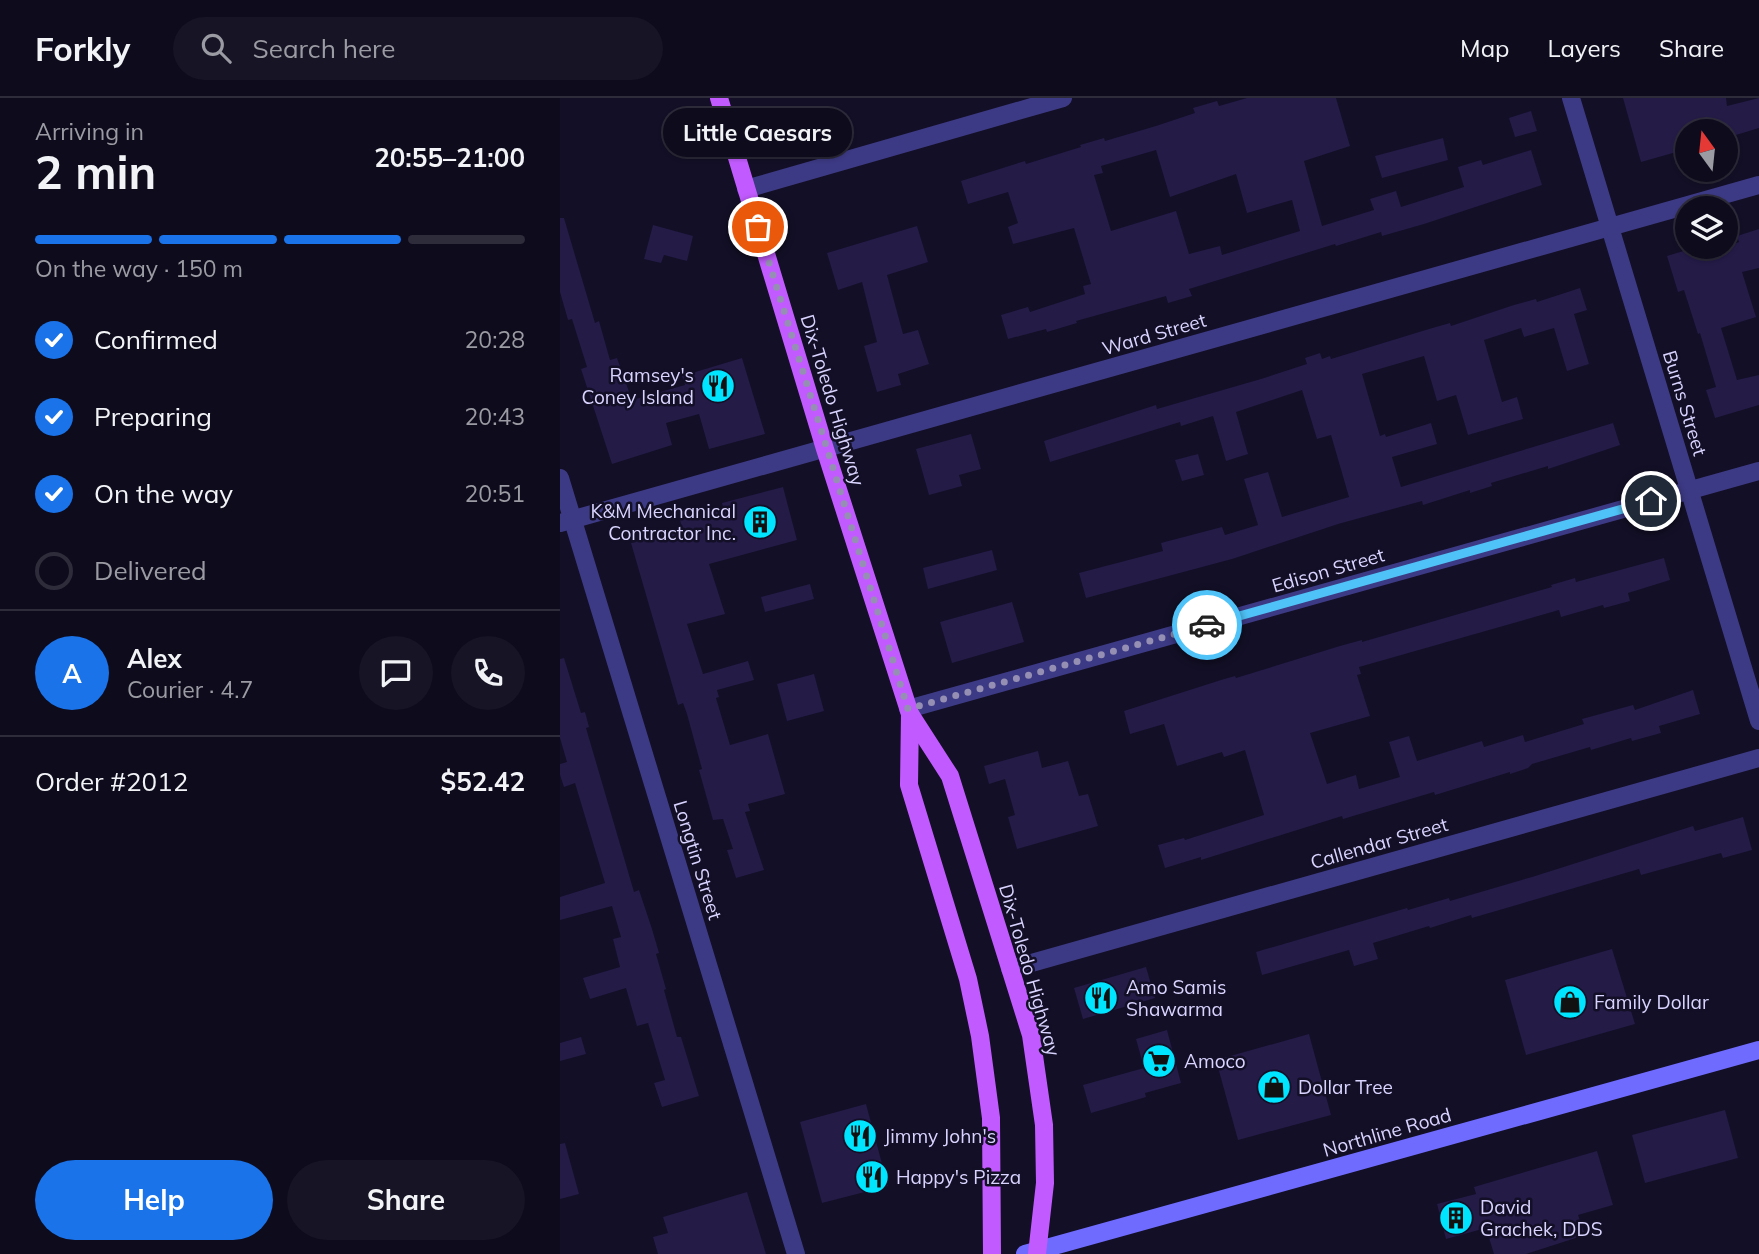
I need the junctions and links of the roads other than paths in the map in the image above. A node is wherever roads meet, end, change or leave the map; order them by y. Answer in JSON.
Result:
{"nodes":[{"id":1,"x":719,"y":98,"type":"edge"},
{"id":2,"x":1063,"y":98,"type":"edge"},
{"id":3,"x":1571,"y":98,"type":"edge"},
{"id":4,"x":1759,"y":185,"type":"edge"},
{"id":5,"x":747,"y":189,"type":"junction"},
{"id":6,"x":1609,"y":227,"type":"junction"},
{"id":7,"x":825,"y":449,"type":"junction"},
{"id":8,"x":1759,"y":471,"type":"edge"},
{"id":9,"x":560,"y":478,"type":"edge"},
{"id":10,"x":1689,"y":491,"type":"junction"},
{"id":11,"x":566,"y":521,"type":"edge"},
{"id":12,"x":909,"y":712,"type":"junction"},
{"id":13,"x":1759,"y":721,"type":"edge"},
{"id":14,"x":1759,"y":758,"type":"edge"},
{"id":15,"x":1010,"y":969,"type":"junction"},
{"id":16,"x":1759,"y":1050,"type":"edge"},
{"id":17,"x":1033,"y":1253,"type":"edge"},
{"id":18,"x":796,"y":1254,"type":"edge"},
{"id":19,"x":992,"y":1254,"type":"edge"}],
"edges":[{"from":1,"to":5,"type":"main road","name":"Dix-Toledo Highway"},
{"from":2,"to":5,"type":"street"},
{"from":3,"to":6,"type":"street","name":"Burns Street"},
{"from":4,"to":6,"type":"street","name":"Ward Street"},
{"from":5,"to":7,"type":"main road","name":"Dix-Toledo Highway"},
{"from":6,"to":7,"type":"street","name":"Ward Street"},
{"from":6,"to":10,"type":"street","name":"Burns Street"},
{"from":7,"to":11,"type":"street","name":"Ward Street"},
{"from":7,"to":12,"type":"main road","name":"Dix-Toledo Highway"},
{"from":8,"to":10,"type":"street","name":"Edison Street"},
{"from":9,"to":11,"type":"street","name":"Longtin Street"},
{"from":10,"to":12,"type":"street","name":"Edison Street"},
{"from":10,"to":13,"type":"street","name":"Burns Street"},
{"from":11,"to":18,"type":"street","name":"Longtin Street"},
{"from":12,"to":15,"type":"main road","name":"Dix-Toledo Highway"},
{"from":12,"to":19,"type":"main road","name":"Dix-Toledo Highway"},
{"from":14,"to":15,"type":"street","name":"Callendar Street"},
{"from":15,"to":17,"type":"main road","name":"Dix-Toledo Highway"},
{"from":16,"to":17,"type":"main road","name":"Northline Road"}]}
